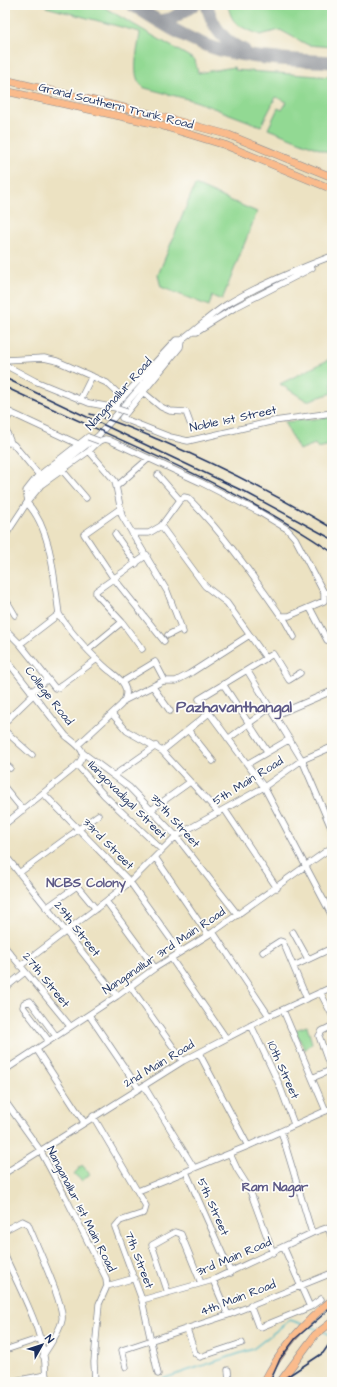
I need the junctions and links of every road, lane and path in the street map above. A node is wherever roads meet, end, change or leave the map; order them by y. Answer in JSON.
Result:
{"nodes":[{"id":1,"x":5,"y":80,"type":"edge"},
{"id":2,"x":5,"y":90,"type":"edge"},
{"id":3,"x":332,"y":177,"type":"edge"},
{"id":4,"x":332,"y":189,"type":"edge"},
{"id":5,"x":332,"y":256,"type":"edge"},
{"id":6,"x":332,"y":259,"type":"edge"},
{"id":7,"x":316,"y":265,"type":"junction"},
{"id":8,"x":181,"y":340,"type":"junction"},
{"id":9,"x":5,"y":360,"type":"edge"},
{"id":10,"x":5,"y":365,"type":"edge"},
{"id":11,"x":92,"y":376,"type":"junction"},
{"id":12,"x":143,"y":392,"type":"junction"},
{"id":13,"x":123,"y":398,"type":"junction"},
{"id":14,"x":80,"y":400,"type":"junction"},
{"id":15,"x":116,"y":408,"type":"junction"},
{"id":16,"x":8,"y":411,"type":"edge"},
{"id":17,"x":127,"y":412,"type":"junction"},
{"id":18,"x":332,"y":413,"type":"edge"},
{"id":19,"x":5,"y":422,"type":"edge"},
{"id":20,"x":190,"y":423,"type":"dead end"},
{"id":21,"x":5,"y":428,"type":"edge"},
{"id":22,"x":99,"y":441,"type":"junction"},
{"id":23,"x":8,"y":443,"type":"edge"},
{"id":24,"x":78,"y":444,"type":"junction"},
{"id":25,"x":89,"y":451,"type":"junction"},
{"id":26,"x":148,"y":459,"type":"junction"},
{"id":27,"x":62,"y":470,"type":"junction"},
{"id":28,"x":39,"y":475,"type":"junction"},
{"id":29,"x":158,"y":475,"type":"dead end"},
{"id":30,"x":117,"y":486,"type":"junction"},
{"id":31,"x":86,"y":498,"type":"dead end"},
{"id":32,"x":180,"y":500,"type":"junction"},
{"id":33,"x":27,"y":502,"type":"junction"},
{"id":34,"x":121,"y":508,"type":"junction"},
{"id":35,"x":161,"y":526,"type":"junction"},
{"id":36,"x":6,"y":533,"type":"edge"},
{"id":37,"x":132,"y":533,"type":"junction"},
{"id":38,"x":115,"y":534,"type":"dead end"},
{"id":39,"x":147,"y":555,"type":"junction"},
{"id":40,"x":136,"y":564,"type":"junction"},
{"id":41,"x":114,"y":578,"type":"junction"},
{"id":42,"x":332,"y":592,"type":"edge"},
{"id":43,"x":324,"y":593,"type":"junction"},
{"id":44,"x":5,"y":598,"type":"edge"},
{"id":45,"x":310,"y":608,"type":"junction"},
{"id":46,"x":59,"y":614,"type":"junction"},
{"id":47,"x":15,"y":615,"type":"dead end"},
{"id":48,"x":283,"y":617,"type":"junction"},
{"id":49,"x":122,"y":622,"type":"junction"},
{"id":50,"x":5,"y":629,"type":"edge"},
{"id":51,"x":168,"y":635,"type":"dead end"},
{"id":52,"x":248,"y":636,"type":"junction"},
{"id":53,"x":294,"y":637,"type":"dead end"},
{"id":54,"x":327,"y":640,"type":"dead end"},
{"id":55,"x":164,"y":641,"type":"dead end"},
{"id":56,"x":20,"y":644,"type":"junction"},
{"id":57,"x":142,"y":649,"type":"dead end"},
{"id":58,"x":88,"y":650,"type":"junction"},
{"id":59,"x":5,"y":658,"type":"edge"},
{"id":60,"x":266,"y":658,"type":"junction"},
{"id":61,"x":97,"y":659,"type":"junction"},
{"id":62,"x":247,"y":670,"type":"junction"},
{"id":63,"x":300,"y":673,"type":"dead end"},
{"id":64,"x":48,"y":679,"type":"junction"},
{"id":65,"x":165,"y":681,"type":"junction"},
{"id":66,"x":122,"y":682,"type":"junction"},
{"id":67,"x":223,"y":684,"type":"junction"},
{"id":68,"x":152,"y":687,"type":"junction"},
{"id":69,"x":332,"y":691,"type":"edge"},
{"id":70,"x":32,"y":693,"type":"junction"},
{"id":71,"x":125,"y":700,"type":"junction"},
{"id":72,"x":271,"y":707,"type":"junction"},
{"id":73,"x":170,"y":711,"type":"dead end"},
{"id":74,"x":209,"y":713,"type":"junction"},
{"id":75,"x":112,"y":714,"type":"junction"},
{"id":76,"x":276,"y":715,"type":"junction"},
{"id":77,"x":5,"y":722,"type":"edge"},
{"id":78,"x":249,"y":723,"type":"junction"},
{"id":79,"x":188,"y":730,"type":"junction"},
{"id":80,"x":5,"y":731,"type":"edge"},
{"id":81,"x":228,"y":739,"type":"junction"},
{"id":82,"x":290,"y":739,"type":"junction"},
{"id":83,"x":78,"y":745,"type":"junction"},
{"id":84,"x":156,"y":746,"type":"junction"},
{"id":85,"x":331,"y":749,"type":"edge"},
{"id":86,"x":162,"y":751,"type":"junction"},
{"id":87,"x":267,"y":751,"type":"junction"},
{"id":88,"x":83,"y":753,"type":"junction"},
{"id":89,"x":32,"y":755,"type":"dead end"},
{"id":90,"x":302,"y":760,"type":"junction"},
{"id":91,"x":213,"y":761,"type":"dead end"},
{"id":92,"x":247,"y":764,"type":"junction"},
{"id":93,"x":77,"y":765,"type":"junction"},
{"id":94,"x":113,"y":776,"type":"junction"},
{"id":95,"x":190,"y":782,"type":"junction"},
{"id":96,"x":264,"y":787,"type":"junction"},
{"id":97,"x":5,"y":788,"type":"edge"},
{"id":98,"x":44,"y":794,"type":"junction"},
{"id":99,"x":23,"y":810,"type":"junction"},
{"id":100,"x":151,"y":810,"type":"junction"},
{"id":101,"x":222,"y":812,"type":"junction"},
{"id":102,"x":98,"y":815,"type":"dead end"},
{"id":103,"x":5,"y":824,"type":"edge"},
{"id":104,"x":78,"y":830,"type":"junction"},
{"id":105,"x":332,"y":830,"type":"edge"},
{"id":106,"x":176,"y":836,"type":"junction"},
{"id":107,"x":332,"y":847,"type":"edge"},
{"id":108,"x":162,"y":850,"type":"junction"},
{"id":109,"x":5,"y":856,"type":"edge"},
{"id":110,"x":155,"y":857,"type":"junction"},
{"id":111,"x":307,"y":866,"type":"junction"},
{"id":112,"x":19,"y":873,"type":"junction"},
{"id":113,"x":130,"y":882,"type":"junction"},
{"id":114,"x":277,"y":888,"type":"junction"},
{"id":115,"x":106,"y":901,"type":"junction"},
{"id":116,"x":46,"y":908,"type":"junction"},
{"id":117,"x":96,"y":909,"type":"junction"},
{"id":118,"x":238,"y":915,"type":"junction"},
{"id":119,"x":332,"y":916,"type":"edge"},
{"id":120,"x":64,"y":931,"type":"junction"},
{"id":121,"x":294,"y":932,"type":"dead end"},
{"id":122,"x":211,"y":934,"type":"junction"},
{"id":123,"x":5,"y":947,"type":"edge"},
{"id":124,"x":332,"y":948,"type":"edge"},
{"id":125,"x":180,"y":952,"type":"junction"},
{"id":126,"x":263,"y":952,"type":"dead end"},
{"id":127,"x":171,"y":958,"type":"junction"},
{"id":128,"x":308,"y":960,"type":"junction"},
{"id":129,"x":20,"y":966,"type":"junction"},
{"id":130,"x":294,"y":966,"type":"junction"},
{"id":131,"x":155,"y":968,"type":"junction"},
{"id":132,"x":25,"y":972,"type":"junction"},
{"id":133,"x":130,"y":986,"type":"junction"},
{"id":134,"x":332,"y":987,"type":"edge"},
{"id":135,"x":5,"y":988,"type":"edge"},
{"id":136,"x":320,"y":992,"type":"junction"},
{"id":137,"x":117,"y":996,"type":"junction"},
{"id":138,"x":307,"y":999,"type":"junction"},
{"id":139,"x":283,"y":1010,"type":"junction"},
{"id":140,"x":89,"y":1014,"type":"junction"},
{"id":141,"x":270,"y":1016,"type":"junction"},
{"id":142,"x":332,"y":1016,"type":"edge"},
{"id":143,"x":251,"y":1025,"type":"junction"},
{"id":144,"x":70,"y":1026,"type":"junction"},
{"id":145,"x":332,"y":1026,"type":"edge"},
{"id":146,"x":56,"y":1036,"type":"junction"},
{"id":147,"x":226,"y":1038,"type":"junction"},
{"id":148,"x":49,"y":1042,"type":"junction"},
{"id":149,"x":37,"y":1050,"type":"junction"},
{"id":150,"x":199,"y":1053,"type":"junction"},
{"id":151,"x":183,"y":1061,"type":"junction"},
{"id":152,"x":5,"y":1070,"type":"edge"},
{"id":153,"x":312,"y":1078,"type":"junction"},
{"id":154,"x":142,"y":1087,"type":"junction"},
{"id":155,"x":5,"y":1101,"type":"edge"},
{"id":156,"x":332,"y":1108,"type":"edge"},
{"id":157,"x":326,"y":1111,"type":"junction"},
{"id":158,"x":93,"y":1116,"type":"junction"},
{"id":159,"x":84,"y":1122,"type":"junction"},
{"id":160,"x":294,"y":1124,"type":"junction"},
{"id":161,"x":281,"y":1131,"type":"junction"},
{"id":162,"x":248,"y":1146,"type":"junction"},
{"id":163,"x":40,"y":1150,"type":"junction"},
{"id":164,"x":230,"y":1154,"type":"junction"},
{"id":165,"x":194,"y":1168,"type":"junction"},
{"id":166,"x":186,"y":1172,"type":"junction"},
{"id":167,"x":5,"y":1173,"type":"edge"},
{"id":168,"x":138,"y":1191,"type":"junction"},
{"id":169,"x":330,"y":1227,"type":"edge"},
{"id":170,"x":5,"y":1230,"type":"edge"},
{"id":171,"x":312,"y":1233,"type":"junction"},
{"id":172,"x":332,"y":1239,"type":"edge"},
{"id":173,"x":284,"y":1248,"type":"junction"},
{"id":174,"x":273,"y":1253,"type":"junction"},
{"id":175,"x":5,"y":1256,"type":"edge"},
{"id":176,"x":231,"y":1273,"type":"junction"},
{"id":177,"x":332,"y":1273,"type":"edge"},
{"id":178,"x":135,"y":1278,"type":"junction"},
{"id":179,"x":212,"y":1280,"type":"junction"},
{"id":180,"x":201,"y":1284,"type":"junction"},
{"id":181,"x":300,"y":1285,"type":"junction"},
{"id":182,"x":107,"y":1286,"type":"junction"},
{"id":183,"x":168,"y":1292,"type":"junction"},
{"id":184,"x":321,"y":1299,"type":"dead end"},
{"id":185,"x":142,"y":1300,"type":"junction"},
{"id":186,"x":332,"y":1300,"type":"edge"},
{"id":187,"x":250,"y":1305,"type":"junction"},
{"id":188,"x":310,"y":1307,"type":"junction"},
{"id":189,"x":228,"y":1315,"type":"junction"},
{"id":190,"x":332,"y":1322,"type":"edge"},
{"id":191,"x":187,"y":1329,"type":"junction"},
{"id":192,"x":41,"y":1338,"type":"junction"},
{"id":193,"x":151,"y":1342,"type":"junction"},
{"id":194,"x":242,"y":1343,"type":"dead end"},
{"id":195,"x":5,"y":1350,"type":"edge"},
{"id":196,"x":43,"y":1356,"type":"junction"},
{"id":197,"x":126,"y":1367,"type":"dead end"},
{"id":198,"x":228,"y":1370,"type":"dead end"},
{"id":199,"x":158,"y":1374,"type":"dead end"},
{"id":200,"x":46,"y":1375,"type":"junction"},
{"id":201,"x":9,"y":1382,"type":"edge"},
{"id":202,"x":45,"y":1382,"type":"edge"},
{"id":203,"x":95,"y":1382,"type":"edge"},
{"id":204,"x":225,"y":1382,"type":"edge"},
{"id":205,"x":264,"y":1382,"type":"edge"},
{"id":206,"x":280,"y":1382,"type":"edge"}],
"edges":[{"from":1,"to":3,"type":"main road","name":"Grand Southern Trunk Road"},
{"from":2,"to":4,"type":"main road","name":"Grand Southern Trunk Road"},
{"from":5,"to":7,"type":"street","name":"Nanganallur Road"},
{"from":6,"to":7,"type":"street","name":"Nanganallur Road"},
{"from":7,"to":8,"type":"street","name":"Nanganallur Road"},
{"from":8,"to":12,"type":"street"},
{"from":8,"to":13,"type":"street"},
{"from":8,"to":33,"type":"street","name":"Nanganallur Road"},
{"from":9,"to":11,"type":"street"},
{"from":10,"to":14,"type":"street"},
{"from":11,"to":13,"type":"street"},
{"from":11,"to":14,"type":"street"},
{"from":12,"to":17,"type":"street"},
{"from":12,"to":20,"type":"street"},
{"from":13,"to":15,"type":"street"},
{"from":14,"to":15,"type":"street"},
{"from":15,"to":17,"type":"street","bridge":true},
{"from":16,"to":19,"type":"street"},
{"from":16,"to":24,"type":"street"},
{"from":17,"to":18,"type":"street","name":"Noble 1st Street"},
{"from":21,"to":23,"type":"street"},
{"from":22,"to":24,"type":"street","bridge":true},
{"from":22,"to":25,"type":"street"},
{"from":22,"to":26,"type":"street"},
{"from":23,"to":28,"type":"street"},
{"from":24,"to":28,"type":"street"},
{"from":25,"to":27,"type":"street"},
{"from":25,"to":30,"type":"street"},
{"from":26,"to":30,"type":"street"},
{"from":26,"to":43,"type":"street"},
{"from":27,"to":31,"type":"street"},
{"from":27,"to":33,"type":"street"},
{"from":28,"to":33,"type":"street"},
{"from":29,"to":32,"type":"street"},
{"from":30,"to":34,"type":"street"},
{"from":32,"to":35,"type":"street"},
{"from":32,"to":48,"type":"street"},
{"from":33,"to":36,"type":"street"},
{"from":33,"to":46,"type":"street"},
{"from":34,"to":37,"type":"street"},
{"from":34,"to":41,"type":"street"},
{"from":35,"to":37,"type":"street"},
{"from":35,"to":52,"type":"street"},
{"from":37,"to":39,"type":"street"},
{"from":38,"to":40,"type":"street"},
{"from":39,"to":40,"type":"street"},
{"from":39,"to":51,"type":"street"},
{"from":40,"to":41,"type":"street"},
{"from":41,"to":49,"type":"street"},
{"from":41,"to":55,"type":"street"},
{"from":42,"to":43,"type":"street"},
{"from":43,"to":45,"type":"street"},
{"from":44,"to":47,"type":"street"},
{"from":45,"to":48,"type":"street"},
{"from":45,"to":54,"type":"street"},
{"from":46,"to":56,"type":"street"},
{"from":46,"to":58,"type":"street"},
{"from":48,"to":53,"type":"street"},
{"from":49,"to":57,"type":"street"},
{"from":49,"to":58,"type":"street"},
{"from":50,"to":56,"type":"street"},
{"from":52,"to":60,"type":"street"},
{"from":52,"to":65,"type":"street"},
{"from":56,"to":64,"type":"street"},
{"from":58,"to":61,"type":"street"},
{"from":59,"to":70,"type":"street","name":"College Road"},
{"from":60,"to":62,"type":"street"},
{"from":60,"to":63,"type":"street"},
{"from":61,"to":64,"type":"street"},
{"from":61,"to":66,"type":"street"},
{"from":62,"to":67,"type":"street"},
{"from":62,"to":72,"type":"street"},
{"from":64,"to":70,"type":"street"},
{"from":65,"to":66,"type":"street"},
{"from":65,"to":68,"type":"street"},
{"from":66,"to":71,"type":"street"},
{"from":67,"to":74,"type":"street"},
{"from":67,"to":78,"type":"street"},
{"from":68,"to":71,"type":"street"},
{"from":68,"to":73,"type":"street"},
{"from":69,"to":76,"type":"street"},
{"from":70,"to":77,"type":"street"},
{"from":70,"to":83,"type":"street","name":"College Road"},
{"from":71,"to":75,"type":"street"},
{"from":72,"to":76,"type":"street"},
{"from":72,"to":78,"type":"street"},
{"from":74,"to":79,"type":"street"},
{"from":74,"to":81,"type":"street"},
{"from":75,"to":83,"type":"street"},
{"from":75,"to":84,"type":"street"},
{"from":76,"to":82,"type":"street"},
{"from":78,"to":81,"type":"street"},
{"from":78,"to":87,"type":"street"},
{"from":79,"to":86,"type":"street"},
{"from":79,"to":91,"type":"street"},
{"from":80,"to":89,"type":"street"},
{"from":81,"to":92,"type":"street"},
{"from":82,"to":87,"type":"street"},
{"from":82,"to":90,"type":"street"},
{"from":83,"to":88,"type":"street","name":"College Road"},
{"from":84,"to":86,"type":"street"},
{"from":84,"to":94,"type":"street"},
{"from":85,"to":90,"type":"street","name":"5th Main Road"},
{"from":86,"to":95,"type":"street"},
{"from":87,"to":92,"type":"street"},
{"from":88,"to":93,"type":"street"},
{"from":88,"to":94,"type":"street","name":"35th Street"},
{"from":90,"to":96,"type":"street","name":"5th Main Road"},
{"from":90,"to":105,"type":"street"},
{"from":92,"to":96,"type":"street"},
{"from":93,"to":98,"type":"street"},
{"from":93,"to":108,"type":"street","name":"Ilangovadigal Street"},
{"from":94,"to":100,"type":"street","name":"35th Street"},
{"from":95,"to":100,"type":"street"},
{"from":95,"to":101,"type":"street"},
{"from":96,"to":101,"type":"street","name":"5th Main Road"},
{"from":96,"to":111,"type":"street"},
{"from":97,"to":99,"type":"street"},
{"from":98,"to":99,"type":"street"},
{"from":98,"to":104,"type":"street","name":"33rd Street"},
{"from":99,"to":103,"type":"street"},
{"from":100,"to":106,"type":"street","name":"35th Street"},
{"from":101,"to":106,"type":"street","name":"5th Main Road"},
{"from":101,"to":114,"type":"street"},
{"from":102,"to":104,"type":"street"},
{"from":104,"to":112,"type":"street"},
{"from":104,"to":113,"type":"street","name":"33rd Street"},
{"from":106,"to":108,"type":"street","name":"5th Main Road"},
{"from":106,"to":118,"type":"street","name":"35th Street"},
{"from":107,"to":111,"type":"street","name":"Nanganallur 3rd Main Road"},
{"from":108,"to":110,"type":"street","name":"5th Main Road"},
{"from":109,"to":112,"type":"street","name":"29th Street"},
{"from":110,"to":113,"type":"street","name":"5th Main Road"},
{"from":110,"to":122,"type":"street"},
{"from":111,"to":114,"type":"street","name":"Nanganallur 3rd Main Road"},
{"from":111,"to":119,"type":"street"},
{"from":112,"to":116,"type":"street","name":"29th Street"},
{"from":113,"to":115,"type":"street","name":"5th Main Road"},
{"from":113,"to":125,"type":"street","name":"33rd Street"},
{"from":114,"to":118,"type":"street","name":"Nanganallur 3rd Main Road"},
{"from":115,"to":117,"type":"street","name":"5th Main Road"},
{"from":115,"to":131,"type":"street"},
{"from":116,"to":117,"type":"street"},
{"from":116,"to":120,"type":"street","name":"29th Street"},
{"from":117,"to":120,"type":"street","name":"5th Main Road"},
{"from":118,"to":122,"type":"street","name":"Nanganallur 3rd Main Road"},
{"from":120,"to":129,"type":"street","name":"5th Main Road"},
{"from":120,"to":137,"type":"street","name":"29th Street"},
{"from":121,"to":128,"type":"street"},
{"from":122,"to":125,"type":"street","name":"Nanganallur 3rd Main Road"},
{"from":122,"to":141,"type":"street"},
{"from":123,"to":129,"type":"street","name":"27th Street"},
{"from":124,"to":128,"type":"street"},
{"from":125,"to":127,"type":"street","name":"Nanganallur 3rd Main Road"},
{"from":126,"to":130,"type":"street"},
{"from":127,"to":131,"type":"street","name":"Nanganallur 3rd Main Road"},
{"from":127,"to":147,"type":"street"},
{"from":128,"to":130,"type":"street"},
{"from":129,"to":132,"type":"street","name":"27th Street"},
{"from":130,"to":138,"type":"street"},
{"from":131,"to":133,"type":"street","name":"Nanganallur 3rd Main Road"},
{"from":132,"to":135,"type":"street"},
{"from":132,"to":144,"type":"street","name":"27th Street"},
{"from":133,"to":137,"type":"street","name":"Nanganallur 3rd Main Road"},
{"from":133,"to":151,"type":"street"},
{"from":134,"to":136,"type":"street","name":"2nd Main Road"},
{"from":136,"to":138,"type":"street","name":"2nd Main Road"},
{"from":136,"to":142,"type":"street"},
{"from":137,"to":140,"type":"street","name":"Nanganallur 3rd Main Road"},
{"from":138,"to":139,"type":"street","name":"2nd Main Road"},
{"from":139,"to":141,"type":"street","name":"2nd Main Road"},
{"from":139,"to":153,"type":"street"},
{"from":140,"to":144,"type":"street","name":"Nanganallur 3rd Main Road"},
{"from":140,"to":154,"type":"street"},
{"from":141,"to":143,"type":"street","name":"2nd Main Road"},
{"from":143,"to":147,"type":"street","name":"2nd Main Road"},
{"from":143,"to":160,"type":"street","name":"10th Street"},
{"from":144,"to":146,"type":"street","name":"Nanganallur 3rd Main Road"},
{"from":145,"to":153,"type":"street"},
{"from":146,"to":148,"type":"street","name":"Nanganallur 3rd Main Road"},
{"from":146,"to":148,"type":"street"},
{"from":147,"to":150,"type":"street","name":"2nd Main Road"},
{"from":148,"to":149,"type":"street","name":"Nanganallur 3rd Main Road"},
{"from":149,"to":152,"type":"street","name":"Nanganallur 3rd Main Road"},
{"from":149,"to":159,"type":"street"},
{"from":150,"to":151,"type":"street","name":"2nd Main Road"},
{"from":150,"to":162,"type":"street"},
{"from":151,"to":154,"type":"street","name":"2nd Main Road"},
{"from":153,"to":157,"type":"street"},
{"from":154,"to":158,"type":"street","name":"2nd Main Road"},
{"from":154,"to":165,"type":"street"},
{"from":155,"to":163,"type":"street","name":"Nanganallur 1st Main Road"},
{"from":156,"to":157,"type":"street"},
{"from":157,"to":160,"type":"street"},
{"from":158,"to":159,"type":"street","name":"2nd Main Road"},
{"from":158,"to":168,"type":"street","name":"7th Street"},
{"from":159,"to":163,"type":"street","name":"2nd Main Road"},
{"from":160,"to":161,"type":"street"},
{"from":161,"to":162,"type":"street"},
{"from":161,"to":171,"type":"street"},
{"from":162,"to":164,"type":"street"},
{"from":163,"to":167,"type":"street","name":"2nd Main Road"},
{"from":163,"to":182,"type":"street","name":"Nanganallur 1st Main Road"},
{"from":164,"to":165,"type":"street"},
{"from":164,"to":174,"type":"street"},
{"from":165,"to":166,"type":"street"},
{"from":166,"to":168,"type":"street"},
{"from":166,"to":176,"type":"street","name":"5th Street"},
{"from":168,"to":178,"type":"street","name":"7th Street"},
{"from":169,"to":171,"type":"street","name":"3rd Main Road"},
{"from":169,"to":172,"type":"street"},
{"from":170,"to":196,"type":"street"},
{"from":171,"to":173,"type":"street","name":"3rd Main Road"},
{"from":173,"to":174,"type":"street","name":"3rd Main Road"},
{"from":173,"to":181,"type":"street"},
{"from":174,"to":176,"type":"street","name":"3rd Main Road"},
{"from":175,"to":192,"type":"street"},
{"from":176,"to":179,"type":"street","name":"3rd Main Road"},
{"from":177,"to":181,"type":"street","name":"4th Main Road"},
{"from":178,"to":182,"type":"street"},
{"from":178,"to":185,"type":"street","name":"7th Street"},
{"from":179,"to":180,"type":"street","name":"3rd Main Road"},
{"from":179,"to":189,"type":"street"},
{"from":180,"to":183,"type":"street","name":"3rd Main Road"},
{"from":180,"to":183,"type":"street"},
{"from":181,"to":187,"type":"street","name":"4th Main Road"},
{"from":181,"to":188,"type":"street"},
{"from":182,"to":203,"type":"street","name":"Nanganallur 1st Main Road"},
{"from":183,"to":185,"type":"street","name":"3rd Main Road"},
{"from":184,"to":188,"type":"street"},
{"from":185,"to":193,"type":"street","name":"7th Street"},
{"from":186,"to":205,"type":"main road"},
{"from":187,"to":188,"type":"street"},
{"from":187,"to":189,"type":"street","name":"4th Main Road"},
{"from":189,"to":191,"type":"street","name":"4th Main Road"},
{"from":190,"to":206,"type":"main road"},
{"from":191,"to":193,"type":"street","name":"4th Main Road"},
{"from":191,"to":194,"type":"street"},
{"from":192,"to":195,"type":"street"},
{"from":192,"to":196,"type":"street"},
{"from":193,"to":197,"type":"street","name":"4th Main Road"},
{"from":193,"to":199,"type":"street","name":"7th Street"},
{"from":196,"to":200,"type":"street"},
{"from":198,"to":204,"type":"street"},
{"from":200,"to":201,"type":"street"},
{"from":200,"to":202,"type":"street"}]}
